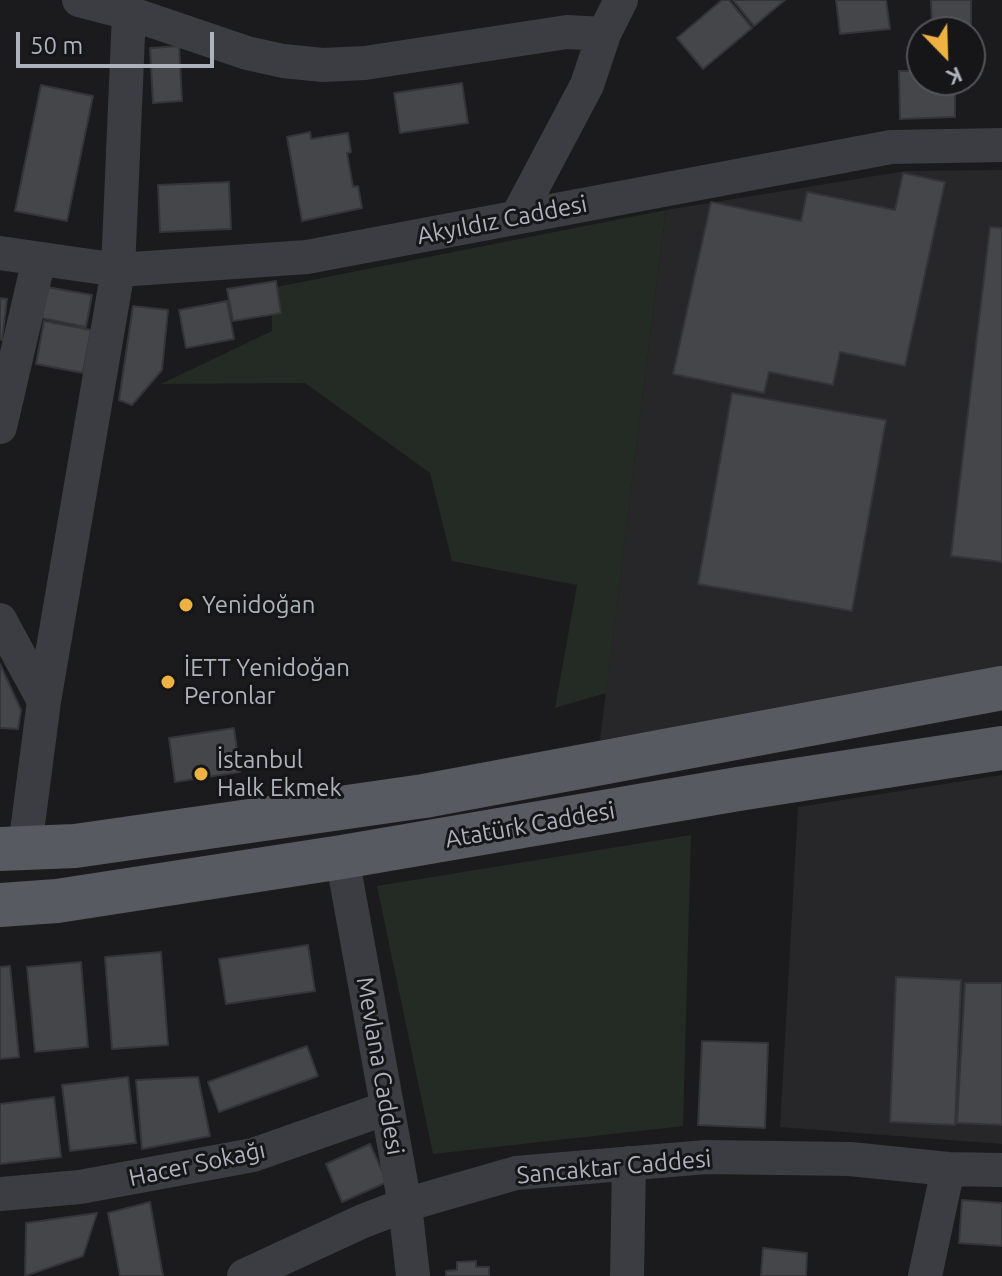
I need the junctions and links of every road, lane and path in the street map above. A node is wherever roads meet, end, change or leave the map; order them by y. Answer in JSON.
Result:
{"nodes":[{"id":1,"x":79,"y":0,"type":"edge"},
{"id":2,"x":621,"y":0,"type":"edge"},
{"id":3,"x":129,"y":13,"type":"junction"},
{"id":4,"x":604,"y":34,"type":"junction"},
{"id":5,"x":1002,"y":145,"type":"edge"},
{"id":6,"x":517,"y":217,"type":"junction"},
{"id":7,"x":0,"y":253,"type":"edge"},
{"id":8,"x":39,"y":259,"type":"junction"},
{"id":9,"x":118,"y":270,"type":"junction"},
{"id":10,"x":0,"y":427,"type":"edge"},
{"id":11,"x":0,"y":620,"type":"edge"},
{"id":12,"x":1002,"y":688,"type":"edge"},
{"id":13,"x":44,"y":701,"type":"junction"},
{"id":14,"x":1002,"y":748,"type":"edge"},
{"id":15,"x":12,"y":848,"type":"edge"},
{"id":16,"x":342,"y":857,"type":"junction"},
{"id":17,"x":0,"y":905,"type":"edge"},
{"id":18,"x":387,"y":1108,"type":"junction"},
{"id":19,"x":629,"y":1163,"type":"junction"},
{"id":20,"x":948,"y":1169,"type":"junction"},
{"id":21,"x":1002,"y":1170,"type":"edge"},
{"id":22,"x":0,"y":1194,"type":"edge"},
{"id":23,"x":405,"y":1205,"type":"junction"},
{"id":24,"x":244,"y":1276,"type":"edge"},
{"id":25,"x":413,"y":1276,"type":"edge"},
{"id":26,"x":627,"y":1276,"type":"edge"},
{"id":27,"x":925,"y":1276,"type":"edge"}],
"edges":[{"from":1,"to":3,"type":"street"},
{"from":2,"to":4,"type":"street"},
{"from":3,"to":4,"type":"street"},
{"from":3,"to":9,"type":"street"},
{"from":4,"to":6,"type":"street"},
{"from":5,"to":6,"type":"street","name":"Akyıldız Caddesi"},
{"from":6,"to":9,"type":"street","name":"Akyıldız Caddesi"},
{"from":7,"to":8,"type":"street","name":"Akyıldız Caddesi"},
{"from":8,"to":9,"type":"street","name":"Akyıldız Caddesi"},
{"from":8,"to":10,"type":"street"},
{"from":9,"to":13,"type":"street"},
{"from":11,"to":13,"type":"street"},
{"from":12,"to":15,"type":"main road"},
{"from":13,"to":15,"type":"street"},
{"from":14,"to":16,"type":"main road","name":"Atatürk Caddesi"},
{"from":16,"to":17,"type":"main road","name":"Atatürk Caddesi"},
{"from":16,"to":18,"type":"street","name":"Mevlana Caddesi"},
{"from":18,"to":22,"type":"street","name":"Hacer Sokağı"},
{"from":18,"to":23,"type":"street","name":"Mevlana Caddesi"},
{"from":19,"to":20,"type":"street","name":"Sancaktar Caddesi"},
{"from":19,"to":23,"type":"street","name":"Sancaktar Caddesi"},
{"from":19,"to":26,"type":"street"},
{"from":20,"to":21,"type":"street","name":"Sancaktar Caddesi"},
{"from":20,"to":27,"type":"street"},
{"from":23,"to":24,"type":"street","name":"Sancaktar Caddesi"},
{"from":23,"to":25,"type":"street","name":"Mevlana Caddesi"}]}
